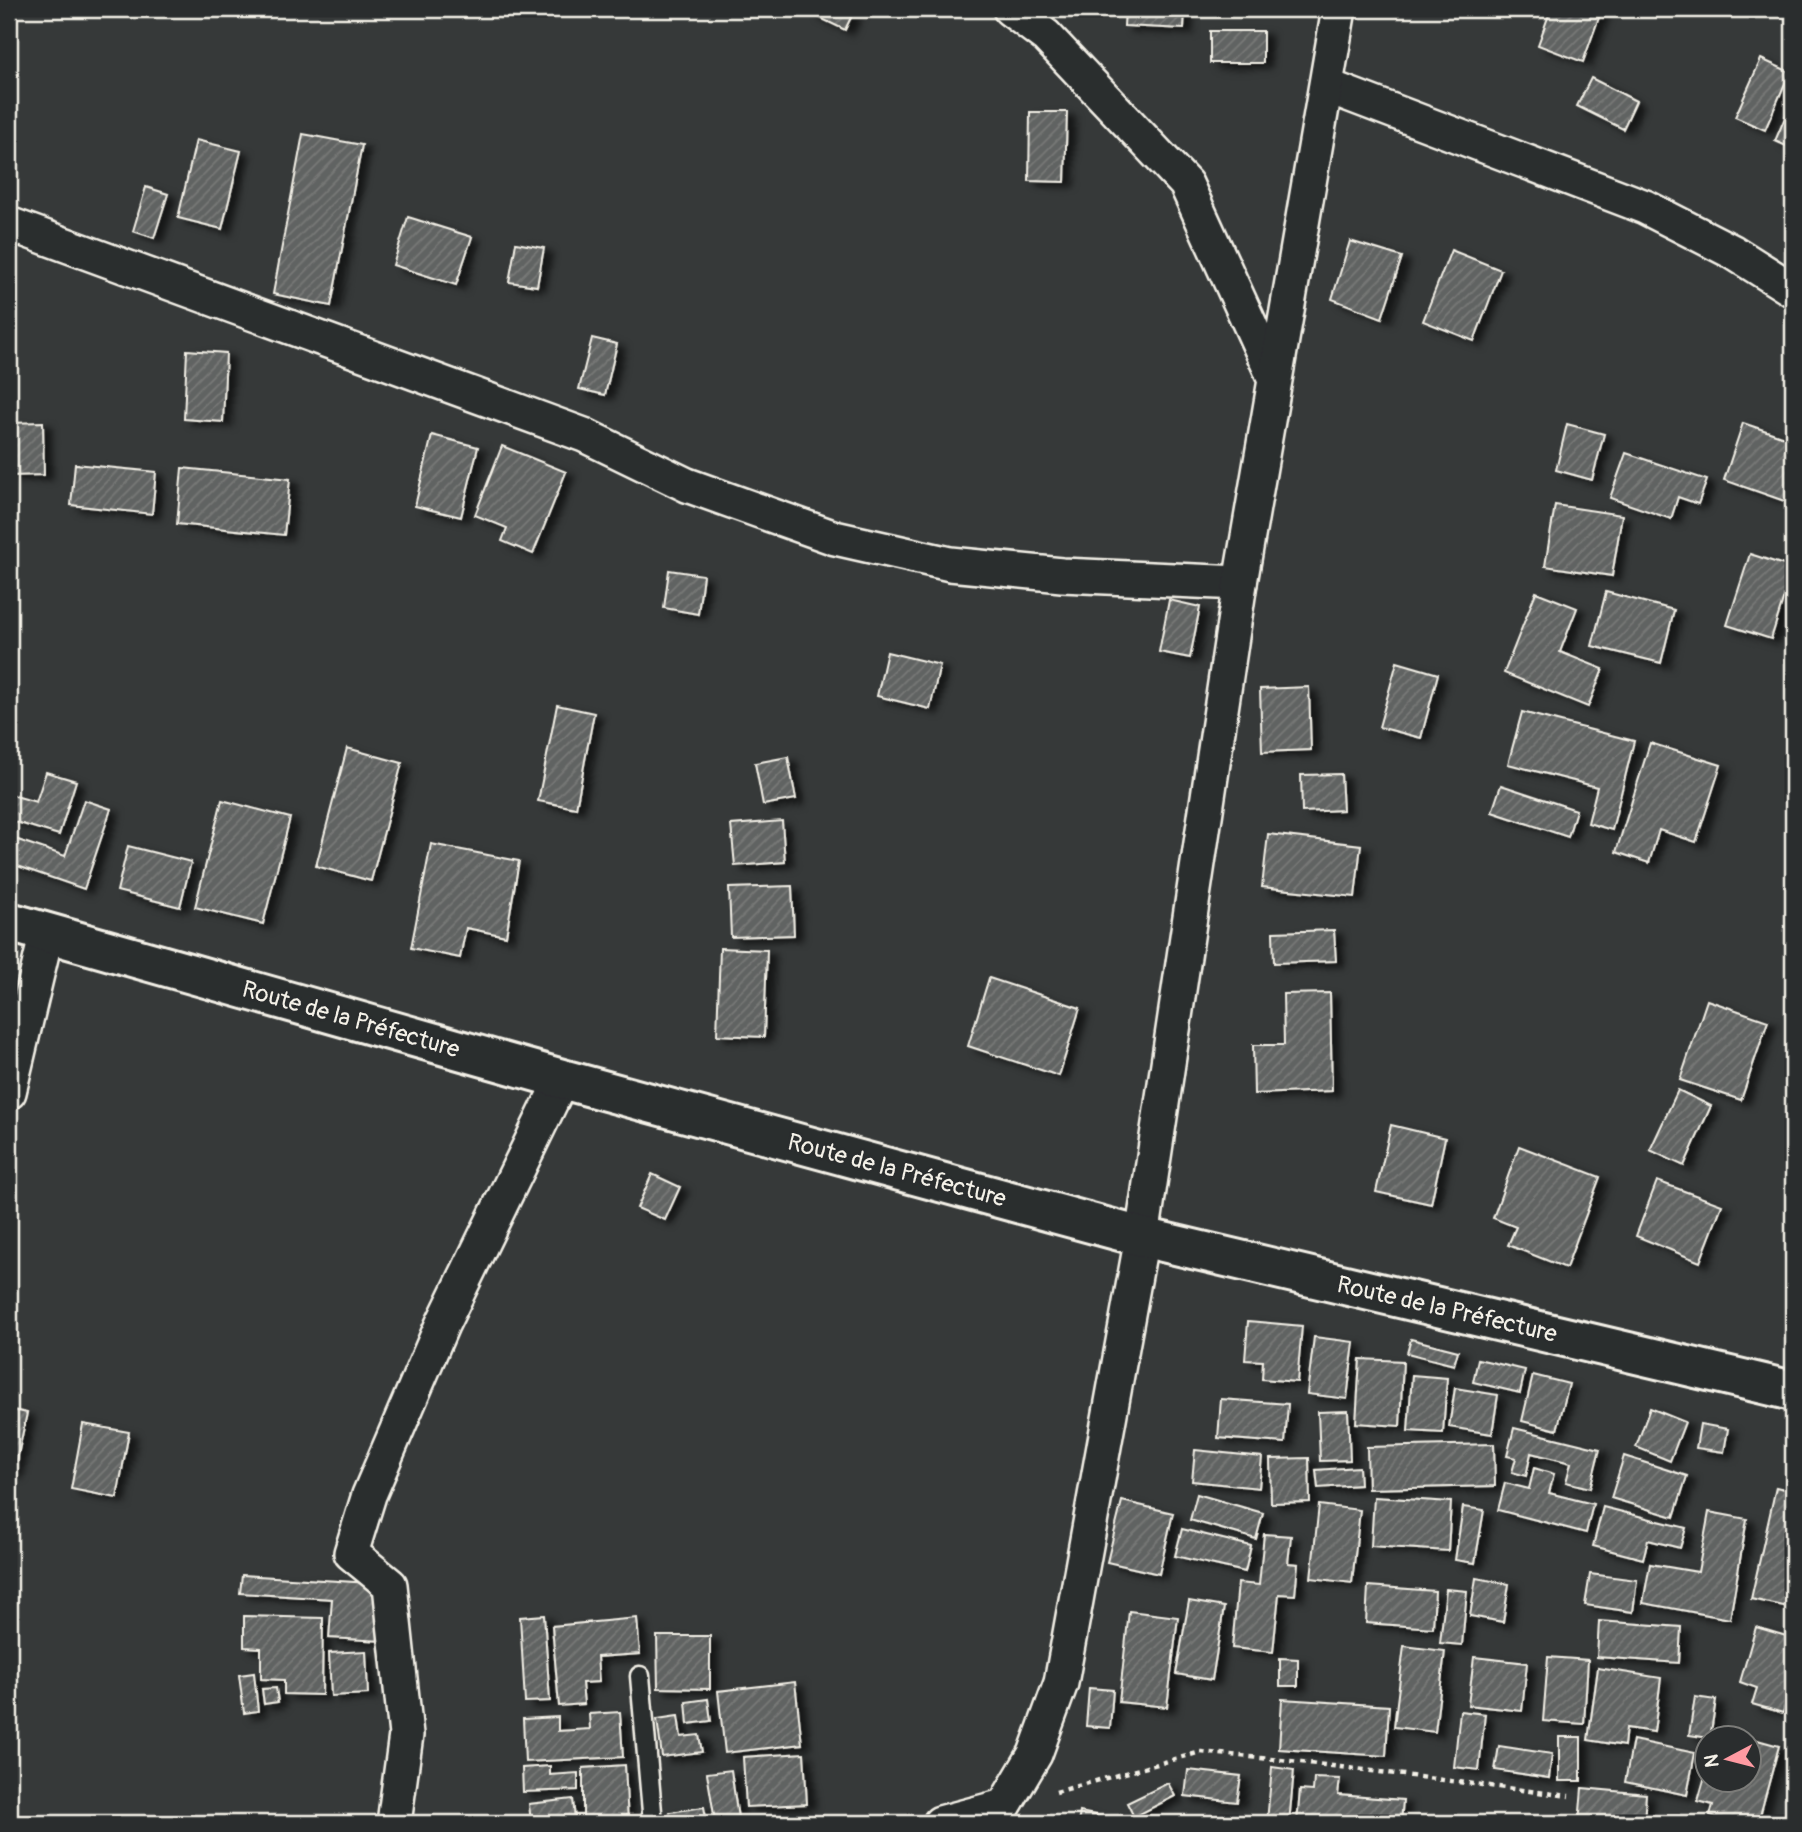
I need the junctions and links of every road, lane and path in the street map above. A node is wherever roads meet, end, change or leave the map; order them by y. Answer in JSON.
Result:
{"nodes":[{"id":1,"x":1010,"y":9,"type":"edge"},
{"id":2,"x":1339,"y":9,"type":"edge"},
{"id":3,"x":1327,"y":86,"type":"junction"},
{"id":4,"x":9,"y":224,"type":"edge"},
{"id":5,"x":1793,"y":290,"type":"edge"},
{"id":6,"x":1275,"y":377,"type":"junction"},
{"id":7,"x":1240,"y":583,"type":"junction"},
{"id":8,"x":9,"y":922,"type":"edge"},
{"id":9,"x":47,"y":932,"type":"junction"},
{"id":10,"x":562,"y":1079,"type":"junction"},
{"id":11,"x":9,"y":1092,"type":"edge"},
{"id":12,"x":1142,"y":1237,"type":"junction"},
{"id":13,"x":1793,"y":1391,"type":"edge"},
{"id":14,"x":640,"y":1676,"type":"dead end"},
{"id":15,"x":1569,"y":1796,"type":"dead end"},
{"id":16,"x":1004,"y":1806,"type":"junction"},
{"id":17,"x":394,"y":1823,"type":"edge"},
{"id":18,"x":653,"y":1823,"type":"edge"},
{"id":19,"x":940,"y":1823,"type":"edge"}],
"edges":[{"from":1,"to":6,"type":"street"},
{"from":2,"to":3,"type":"street"},
{"from":3,"to":5,"type":"street"},
{"from":3,"to":6,"type":"street"},
{"from":4,"to":7,"type":"street"},
{"from":6,"to":7,"type":"street"},
{"from":7,"to":12,"type":"street"},
{"from":8,"to":9,"type":"street","name":"Route de la Préfecture"},
{"from":9,"to":10,"type":"street","name":"Route de la Préfecture"},
{"from":9,"to":11,"type":"street"},
{"from":10,"to":12,"type":"street","name":"Route de la Préfecture"},
{"from":10,"to":17,"type":"street"},
{"from":12,"to":13,"type":"street","name":"Route de la Préfecture"},
{"from":12,"to":16,"type":"street"},
{"from":14,"to":18,"type":"lane"},
{"from":15,"to":16,"type":"path"},
{"from":16,"to":19,"type":"street"}]}
